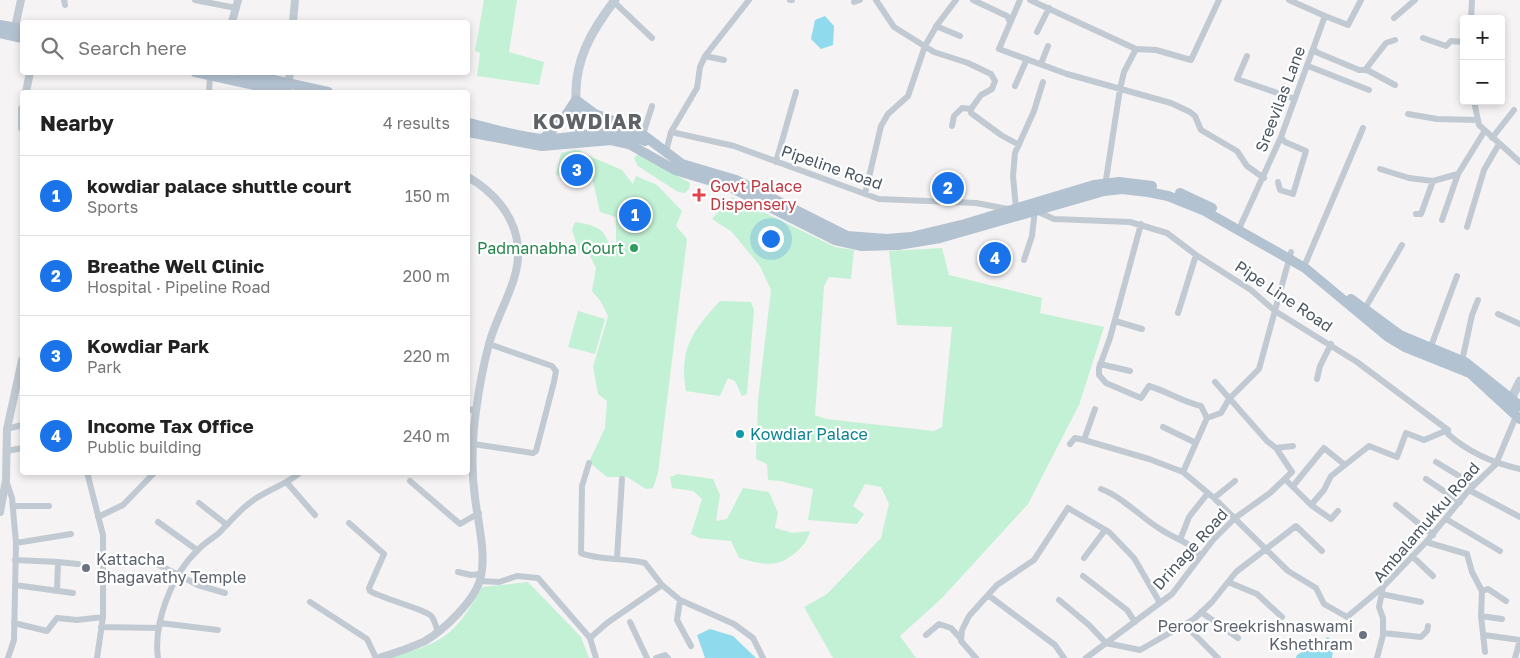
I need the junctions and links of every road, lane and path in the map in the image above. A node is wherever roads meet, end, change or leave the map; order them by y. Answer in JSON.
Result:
{"nodes":[{"id":1,"x":21,"y":0,"type":"edge"},
{"id":2,"x":195,"y":0,"type":"edge"},
{"id":3,"x":295,"y":0,"type":"edge"},
{"id":4,"x":749,"y":0,"type":"edge"},
{"id":5,"x":876,"y":0,"type":"edge"},
{"id":6,"x":956,"y":0,"type":"edge"},
{"id":7,"x":973,"y":0,"type":"edge"},
{"id":8,"x":1020,"y":0,"type":"edge"},
{"id":9,"x":1030,"y":0,"type":"edge"},
{"id":10,"x":1219,"y":0,"type":"edge"},
{"id":11,"x":1289,"y":0,"type":"edge"},
{"id":12,"x":1361,"y":0,"type":"edge"},
{"id":13,"x":1415,"y":0,"type":"edge"},
{"id":14,"x":1472,"y":0,"type":"edge"},
{"id":15,"x":614,"y":1,"type":"edge"},
{"id":16,"x":1307,"y":3,"type":"edge"},
{"id":17,"x":237,"y":4,"type":"edge"},
{"id":18,"x":1048,"y":8,"type":"junction"},
{"id":19,"x":1471,"y":15,"type":"edge"},
{"id":20,"x":1325,"y":16,"type":"junction"},
{"id":21,"x":1394,"y":18,"type":"dead end"},
{"id":22,"x":233,"y":20,"type":"edge"},
{"id":23,"x":293,"y":20,"type":"edge"},
{"id":24,"x":1010,"y":22,"type":"junction"},
{"id":25,"x":0,"y":24,"type":"edge"},
{"id":26,"x":936,"y":26,"type":"junction"},
{"id":27,"x":19,"y":28,"type":"edge"},
{"id":28,"x":1037,"y":32,"type":"dead end"},
{"id":29,"x":0,"y":33,"type":"edge"},
{"id":30,"x":960,"y":36,"type":"dead end"},
{"id":31,"x":20,"y":38,"type":"edge"},
{"id":32,"x":652,"y":38,"type":"dead end"},
{"id":33,"x":1423,"y":38,"type":"dead end"},
{"id":34,"x":1395,"y":40,"type":"dead end"},
{"id":35,"x":1460,"y":42,"type":"edge"},
{"id":36,"x":925,"y":46,"type":"junction"},
{"id":37,"x":1048,"y":46,"type":"dead end"},
{"id":38,"x":1314,"y":48,"type":"junction"},
{"id":39,"x":1136,"y":49,"type":"junction"},
{"id":40,"x":705,"y":56,"type":"junction"},
{"id":41,"x":1248,"y":56,"type":"dead end"},
{"id":42,"x":1027,"y":59,"type":"junction"},
{"id":43,"x":724,"y":60,"type":"dead end"},
{"id":44,"x":1041,"y":64,"type":"junction"},
{"id":45,"x":1308,"y":66,"type":"junction"},
{"id":46,"x":1365,"y":70,"type":"junction"},
{"id":47,"x":29,"y":75,"type":"edge"},
{"id":48,"x":210,"y":75,"type":"joint"},
{"id":49,"x":246,"y":75,"type":"edge"},
{"id":50,"x":290,"y":75,"type":"edge"},
{"id":51,"x":1043,"y":82,"type":"dead end"},
{"id":52,"x":1395,"y":85,"type":"dead end"},
{"id":53,"x":1015,"y":86,"type":"dead end"},
{"id":54,"x":1120,"y":89,"type":"junction"},
{"id":55,"x":26,"y":90,"type":"edge"},
{"id":56,"x":209,"y":90,"type":"edge"},
{"id":57,"x":288,"y":90,"type":"edge"},
{"id":58,"x":1369,"y":90,"type":"dead end"},
{"id":59,"x":796,"y":92,"type":"dead end"},
{"id":60,"x":1295,"y":99,"type":"junction"},
{"id":61,"x":576,"y":100,"type":"junction"},
{"id":62,"x":1475,"y":105,"type":"edge"},
{"id":63,"x":652,"y":106,"type":"dead end"},
{"id":64,"x":971,"y":109,"type":"junction"},
{"id":65,"x":1514,"y":110,"type":"dead end"},
{"id":66,"x":1408,"y":114,"type":"dead end"},
{"id":67,"x":608,"y":119,"type":"junction"},
{"id":68,"x":1477,"y":120,"type":"junction"},
{"id":69,"x":470,"y":123,"type":"edge"},
{"id":70,"x":952,"y":126,"type":"dead end"},
{"id":71,"x":1363,"y":128,"type":"dead end"},
{"id":72,"x":470,"y":132,"type":"edge"},
{"id":73,"x":671,"y":132,"type":"junction"},
{"id":74,"x":1484,"y":132,"type":"junction"},
{"id":75,"x":643,"y":134,"type":"junction"},
{"id":76,"x":1282,"y":137,"type":"junction"},
{"id":77,"x":543,"y":138,"type":"junction"},
{"id":78,"x":581,"y":138,"type":"junction"},
{"id":79,"x":1492,"y":138,"type":"junction"},
{"id":80,"x":1499,"y":144,"type":"junction"},
{"id":81,"x":1019,"y":145,"type":"junction"},
{"id":82,"x":666,"y":152,"type":"junction"},
{"id":83,"x":776,"y":162,"type":"junction"},
{"id":84,"x":1520,"y":162,"type":"edge"},
{"id":85,"x":1380,"y":169,"type":"dead end"},
{"id":86,"x":1458,"y":174,"type":"junction"},
{"id":87,"x":1264,"y":178,"type":"junction"},
{"id":88,"x":470,"y":180,"type":"edge"},
{"id":89,"x":1433,"y":181,"type":"junction"},
{"id":90,"x":1278,"y":182,"type":"dead end"},
{"id":91,"x":1105,"y":187,"type":"junction"},
{"id":92,"x":865,"y":194,"type":"junction"},
{"id":93,"x":1035,"y":207,"type":"junction"},
{"id":94,"x":1012,"y":212,"type":"junction"},
{"id":95,"x":1416,"y":214,"type":"dead end"},
{"id":96,"x":1442,"y":220,"type":"dead end"},
{"id":97,"x":1141,"y":224,"type":"junction"},
{"id":98,"x":1467,"y":226,"type":"dead end"},
{"id":99,"x":1239,"y":228,"type":"junction"},
{"id":100,"x":1402,"y":245,"type":"dead end"},
{"id":101,"x":1196,"y":255,"type":"junction"},
{"id":102,"x":1290,"y":255,"type":"junction"},
{"id":103,"x":1024,"y":260,"type":"dead end"},
{"id":104,"x":1306,"y":262,"type":"junction"},
{"id":105,"x":1456,"y":276,"type":"dead end"},
{"id":106,"x":1478,"y":300,"type":"dead end"},
{"id":107,"x":1364,"y":310,"type":"junction"},
{"id":108,"x":1275,"y":311,"type":"junction"},
{"id":109,"x":1178,"y":313,"type":"dead end"},
{"id":110,"x":1498,"y":314,"type":"dead end"},
{"id":111,"x":1115,"y":321,"type":"junction"},
{"id":112,"x":1520,"y":324,"type":"edge"},
{"id":113,"x":1142,"y":329,"type":"dead end"},
{"id":114,"x":488,"y":344,"type":"junction"},
{"id":115,"x":1331,"y":344,"type":"junction"},
{"id":116,"x":1430,"y":349,"type":"junction"},
{"id":117,"x":1462,"y":361,"type":"junction"},
{"id":118,"x":1100,"y":364,"type":"junction"},
{"id":119,"x":20,"y":369,"type":"edge"},
{"id":120,"x":1130,"y":371,"type":"dead end"},
{"id":121,"x":1317,"y":378,"type":"dead end"},
{"id":122,"x":1520,"y":381,"type":"edge"},
{"id":123,"x":1215,"y":382,"type":"dead end"},
{"id":124,"x":1229,"y":399,"type":"junction"},
{"id":125,"x":1511,"y":399,"type":"junction"},
{"id":126,"x":1096,"y":409,"type":"dead end"},
{"id":127,"x":472,"y":410,"type":"edge"},
{"id":128,"x":1519,"y":412,"type":"edge"},
{"id":129,"x":1207,"y":418,"type":"junction"},
{"id":130,"x":20,"y":426,"type":"edge"},
{"id":131,"x":1163,"y":427,"type":"dead end"},
{"id":132,"x":7,"y":429,"type":"junction"},
{"id":133,"x":1448,"y":430,"type":"junction"},
{"id":134,"x":1084,"y":440,"type":"junction"},
{"id":135,"x":1196,"y":443,"type":"junction"},
{"id":136,"x":473,"y":444,"type":"junction"},
{"id":137,"x":1070,"y":444,"type":"dead end"},
{"id":138,"x":1293,"y":446,"type":"dead end"},
{"id":139,"x":1276,"y":448,"type":"junction"},
{"id":140,"x":20,"y":449,"type":"edge"},
{"id":141,"x":7,"y":452,"type":"junction"},
{"id":142,"x":1436,"y":462,"type":"dead end"},
{"id":143,"x":589,"y":463,"type":"dead end"},
{"id":144,"x":1496,"y":464,"type":"junction"},
{"id":145,"x":1346,"y":465,"type":"junction"},
{"id":146,"x":1520,"y":469,"type":"edge"},
{"id":147,"x":470,"y":471,"type":"edge"},
{"id":148,"x":1183,"y":472,"type":"junction"},
{"id":149,"x":88,"y":475,"type":"edge"},
{"id":150,"x":152,"y":475,"type":"edge"},
{"id":151,"x":298,"y":475,"type":"edge"},
{"id":152,"x":622,"y":478,"type":"dead end"},
{"id":153,"x":1285,"y":478,"type":"junction"},
{"id":154,"x":1426,"y":479,"type":"dead end"},
{"id":155,"x":6,"y":480,"type":"junction"},
{"id":156,"x":410,"y":481,"type":"dead end"},
{"id":157,"x":1235,"y":482,"type":"dead end"},
{"id":158,"x":288,"y":484,"type":"junction"},
{"id":159,"x":1474,"y":484,"type":"junction"},
{"id":160,"x":1293,"y":486,"type":"junction"},
{"id":161,"x":1101,"y":488,"type":"dead end"},
{"id":162,"x":1468,"y":490,"type":"junction"},
{"id":163,"x":1211,"y":496,"type":"junction"},
{"id":164,"x":1460,"y":502,"type":"junction"},
{"id":165,"x":199,"y":503,"type":"dead end"},
{"id":166,"x":1311,"y":505,"type":"junction"},
{"id":167,"x":1396,"y":505,"type":"dead end"},
{"id":168,"x":13,"y":506,"type":"junction"},
{"id":169,"x":50,"y":506,"type":"dead end"},
{"id":170,"x":1338,"y":511,"type":"dead end"},
{"id":171,"x":0,"y":512,"type":"edge"},
{"id":172,"x":479,"y":512,"type":"junction"},
{"id":173,"x":315,"y":515,"type":"dead end"},
{"id":174,"x":98,"y":516,"type":"junction"},
{"id":175,"x":1520,"y":517,"type":"edge"},
{"id":176,"x":1235,"y":518,"type":"junction"},
{"id":177,"x":1446,"y":519,"type":"junction"},
{"id":178,"x":158,"y":522,"type":"dead end"},
{"id":179,"x":349,"y":523,"type":"dead end"},
{"id":180,"x":227,"y":525,"type":"junction"},
{"id":181,"x":1105,"y":530,"type":"junction"},
{"id":182,"x":71,"y":534,"type":"dead end"},
{"id":183,"x":1432,"y":535,"type":"junction"},
{"id":184,"x":1180,"y":540,"type":"junction"},
{"id":185,"x":1426,"y":542,"type":"junction"},
{"id":186,"x":16,"y":543,"type":"junction"},
{"id":187,"x":1264,"y":548,"type":"junction"},
{"id":188,"x":198,"y":550,"type":"junction"},
{"id":189,"x":1322,"y":551,"type":"dead end"},
{"id":190,"x":1500,"y":551,"type":"dead end"},
{"id":191,"x":1200,"y":556,"type":"junction"},
{"id":192,"x":1412,"y":556,"type":"junction"},
{"id":193,"x":617,"y":558,"type":"junction"},
{"id":194,"x":1084,"y":558,"type":"dead end"},
{"id":195,"x":15,"y":560,"type":"junction"},
{"id":196,"x":151,"y":561,"type":"dead end"},
{"id":197,"x":58,"y":562,"type":"junction"},
{"id":198,"x":78,"y":564,"type":"dead end"},
{"id":199,"x":458,"y":572,"type":"dead end"},
{"id":200,"x":179,"y":576,"type":"junction"},
{"id":201,"x":1083,"y":576,"type":"dead end"},
{"id":202,"x":1433,"y":576,"type":"dead end"},
{"id":203,"x":480,"y":577,"type":"junction"},
{"id":204,"x":1228,"y":582,"type":"junction"},
{"id":205,"x":15,"y":585,"type":"junction"},
{"id":206,"x":662,"y":585,"type":"junction"},
{"id":207,"x":1383,"y":587,"type":"junction"},
{"id":208,"x":57,"y":590,"type":"junction"},
{"id":209,"x":1482,"y":591,"type":"junction"},
{"id":210,"x":73,"y":593,"type":"dead end"},
{"id":211,"x":225,"y":593,"type":"dead end"},
{"id":212,"x":1381,"y":594,"type":"junction"},
{"id":213,"x":988,"y":595,"type":"junction"},
{"id":214,"x":680,"y":600,"type":"junction"},
{"id":215,"x":1059,"y":600,"type":"dead end"},
{"id":216,"x":1506,"y":601,"type":"dead end"},
{"id":217,"x":310,"y":602,"type":"dead end"},
{"id":218,"x":1421,"y":602,"type":"dead end"},
{"id":219,"x":1160,"y":603,"type":"junction"},
{"id":220,"x":1201,"y":612,"type":"junction"},
{"id":221,"x":1481,"y":616,"type":"junction"},
{"id":222,"x":103,"y":617,"type":"junction"},
{"id":223,"x":1282,"y":617,"type":"dead end"},
{"id":224,"x":1502,"y":618,"type":"dead end"},
{"id":225,"x":630,"y":622,"type":"dead end"},
{"id":226,"x":1135,"y":622,"type":"junction"},
{"id":227,"x":14,"y":623,"type":"junction"},
{"id":228,"x":1185,"y":625,"type":"junction"},
{"id":229,"x":159,"y":626,"type":"junction"},
{"id":230,"x":1428,"y":626,"type":"dead end"},
{"id":231,"x":101,"y":627,"type":"junction"},
{"id":232,"x":218,"y":630,"type":"dead end"},
{"id":233,"x":438,"y":632,"type":"junction"},
{"id":234,"x":1383,"y":633,"type":"junction"},
{"id":235,"x":926,"y":635,"type":"dead end"},
{"id":236,"x":1484,"y":635,"type":"junction"},
{"id":237,"x":590,"y":638,"type":"junction"},
{"id":238,"x":1238,"y":638,"type":"dead end"},
{"id":239,"x":961,"y":639,"type":"junction"},
{"id":240,"x":1106,"y":642,"type":"junction"},
{"id":241,"x":691,"y":646,"type":"dead end"},
{"id":242,"x":1485,"y":652,"type":"dead end"},
{"id":243,"x":0,"y":656,"type":"edge"},
{"id":244,"x":8,"y":658,"type":"edge"},
{"id":245,"x":97,"y":658,"type":"edge"},
{"id":246,"x":158,"y":658,"type":"edge"},
{"id":247,"x":378,"y":658,"type":"edge"},
{"id":248,"x":596,"y":658,"type":"edge"},
{"id":249,"x":647,"y":658,"type":"edge"},
{"id":250,"x":656,"y":658,"type":"edge"},
{"id":251,"x":668,"y":658,"type":"edge"},
{"id":252,"x":763,"y":658,"type":"edge"},
{"id":253,"x":976,"y":658,"type":"edge"},
{"id":254,"x":1064,"y":658,"type":"edge"},
{"id":255,"x":1086,"y":658,"type":"edge"},
{"id":256,"x":1218,"y":658,"type":"edge"},
{"id":257,"x":1377,"y":658,"type":"edge"},
{"id":258,"x":1516,"y":658,"type":"edge"}],
"edges":[{"from":1,"to":27,"type":"street"},
{"from":2,"to":17,"type":"street"},
{"from":3,"to":23,"type":"street"},
{"from":4,"to":40,"type":"street"},
{"from":5,"to":36,"type":"street"},
{"from":6,"to":26,"type":"street"},
{"from":7,"to":24,"type":"street"},
{"from":8,"to":24,"type":"street"},
{"from":9,"to":18,"type":"street"},
{"from":10,"to":39,"type":"street"},
{"from":11,"to":16,"type":"street"},
{"from":12,"to":20,"type":"street"},
{"from":13,"to":21,"type":"street"},
{"from":14,"to":19,"type":"street"},
{"from":15,"to":32,"type":"street"},
{"from":15,"to":61,"type":"main road"},
{"from":16,"to":20,"type":"street"},
{"from":17,"to":22,"type":"street"},
{"from":18,"to":28,"type":"street"},
{"from":18,"to":39,"type":"street"},
{"from":20,"to":38,"type":"street","name":"Sreevilas Lane"},
{"from":24,"to":42,"type":"street"},
{"from":25,"to":27,"type":"main road"},
{"from":26,"to":30,"type":"street"},
{"from":26,"to":36,"type":"street"},
{"from":29,"to":31,"type":"main road"},
{"from":33,"to":35,"type":"street"},
{"from":34,"to":46,"type":"street"},
{"from":36,"to":64,"type":"street"},
{"from":36,"to":92,"type":"street"},
{"from":37,"to":44,"type":"street"},
{"from":38,"to":45,"type":"street","name":"Sreevilas Lane"},
{"from":38,"to":46,"type":"street"},
{"from":39,"to":54,"type":"street"},
{"from":40,"to":43,"type":"street"},
{"from":40,"to":73,"type":"street"},
{"from":41,"to":60,"type":"street"},
{"from":42,"to":44,"type":"street"},
{"from":42,"to":53,"type":"street"},
{"from":44,"to":54,"type":"street"},
{"from":45,"to":58,"type":"street"},
{"from":45,"to":60,"type":"street","name":"Sreevilas Lane"},
{"from":46,"to":52,"type":"street"},
{"from":47,"to":55,"type":"street"},
{"from":48,"to":56,"type":"street"},
{"from":48,"to":57,"type":"main road"},
{"from":49,"to":57,"type":"main road"},
{"from":50,"to":57,"type":"street"},
{"from":51,"to":81,"type":"street"},
{"from":54,"to":87,"type":"street"},
{"from":54,"to":91,"type":"street"},
{"from":59,"to":83,"type":"street"},
{"from":60,"to":76,"type":"street","name":"Sreevilas Lane"},
{"from":61,"to":67,"type":"main road"},
{"from":61,"to":77,"type":"main road"},
{"from":61,"to":78,"type":"main road"},
{"from":62,"to":68,"type":"street"},
{"from":63,"to":75,"type":"street"},
{"from":64,"to":70,"type":"street"},
{"from":64,"to":81,"type":"street"},
{"from":65,"to":79,"type":"street"},
{"from":66,"to":68,"type":"street"},
{"from":67,"to":75,"type":"main road"},
{"from":67,"to":78,"type":"main road"},
{"from":68,"to":74,"type":"street"},
{"from":69,"to":77,"type":"main road"},
{"from":71,"to":104,"type":"street"},
{"from":72,"to":78,"type":"main road"},
{"from":73,"to":82,"type":"street"},
{"from":73,"to":83,"type":"street","name":"Pipeline Road"},
{"from":74,"to":79,"type":"street"},
{"from":74,"to":86,"type":"street"},
{"from":75,"to":82,"type":"main road"},
{"from":76,"to":87,"type":"street","name":"Sreevilas Lane"},
{"from":76,"to":90,"type":"street"},
{"from":77,"to":78,"type":"main road"},
{"from":78,"to":82,"type":"main road"},
{"from":78,"to":94,"type":"main road"},
{"from":79,"to":80,"type":"street"},
{"from":80,"to":84,"type":"street"},
{"from":80,"to":98,"type":"street"},
{"from":81,"to":94,"type":"street"},
{"from":82,"to":94,"type":"main road"},
{"from":83,"to":92,"type":"street","name":"Pipeline Road"},
{"from":85,"to":89,"type":"street"},
{"from":86,"to":89,"type":"street"},
{"from":86,"to":96,"type":"street"},
{"from":87,"to":99,"type":"street","name":"Sreevilas Lane"},
{"from":88,"to":114,"type":"street"},
{"from":89,"to":95,"type":"street"},
{"from":91,"to":93,"type":"main road"},
{"from":91,"to":99,"type":"main road"},
{"from":92,"to":94,"type":"street","name":"Pipeline Road"},
{"from":93,"to":94,"type":"main road"},
{"from":93,"to":97,"type":"street","name":"Pipe Line Road"},
{"from":93,"to":103,"type":"street"},
{"from":97,"to":101,"type":"street","name":"Pipe Line Road"},
{"from":97,"to":111,"type":"street"},
{"from":99,"to":102,"type":"main road"},
{"from":100,"to":107,"type":"street"},
{"from":101,"to":108,"type":"street","name":"Pipe Line Road"},
{"from":101,"to":109,"type":"street"},
{"from":102,"to":104,"type":"main road"},
{"from":102,"to":108,"type":"street"},
{"from":102,"to":128,"type":"main road"},
{"from":104,"to":107,"type":"main road"},
{"from":105,"to":116,"type":"street"},
{"from":106,"to":117,"type":"street"},
{"from":107,"to":116,"type":"main road"},
{"from":108,"to":115,"type":"street","name":"Pipe Line Road"},
{"from":108,"to":124,"type":"street"},
{"from":110,"to":112,"type":"street"},
{"from":111,"to":113,"type":"street"},
{"from":111,"to":118,"type":"street"},
{"from":114,"to":127,"type":"street"},
{"from":114,"to":136,"type":"street"},
{"from":115,"to":121,"type":"street"},
{"from":115,"to":133,"type":"street","name":"Pipe Line Road"},
{"from":116,"to":117,"type":"main road"},
{"from":117,"to":125,"type":"main road"},
{"from":118,"to":120,"type":"street"},
{"from":118,"to":129,"type":"street"},
{"from":119,"to":132,"type":"street"},
{"from":122,"to":125,"type":"main road"},
{"from":123,"to":124,"type":"street"},
{"from":124,"to":129,"type":"street"},
{"from":124,"to":139,"type":"street"},
{"from":125,"to":128,"type":"main road"},
{"from":126,"to":134,"type":"street"},
{"from":127,"to":136,"type":"street"},
{"from":128,"to":144,"type":"street","name":"Ambalamukku Road"},
{"from":129,"to":135,"type":"street"},
{"from":130,"to":132,"type":"street"},
{"from":131,"to":135,"type":"street"},
{"from":132,"to":141,"type":"street"},
{"from":133,"to":144,"type":"street","name":"Pipe Line Road"},
{"from":133,"to":145,"type":"street"},
{"from":134,"to":137,"type":"street"},
{"from":134,"to":148,"type":"street"},
{"from":135,"to":148,"type":"street"},
{"from":136,"to":147,"type":"street"},
{"from":138,"to":139,"type":"street"},
{"from":139,"to":153,"type":"street","name":"Drinage Road"},
{"from":140,"to":141,"type":"street"},
{"from":141,"to":155,"type":"street"},
{"from":142,"to":159,"type":"street"},
{"from":143,"to":193,"type":"street"},
{"from":144,"to":146,"type":"street","name":"Pipe Line Road"},
{"from":144,"to":159,"type":"street","name":"Ambalamukku Road"},
{"from":145,"to":160,"type":"street"},
{"from":145,"to":166,"type":"street"},
{"from":147,"to":172,"type":"street"},
{"from":148,"to":163,"type":"street"},
{"from":149,"to":174,"type":"street"},
{"from":150,"to":174,"type":"street"},
{"from":151,"to":158,"type":"street"},
{"from":152,"to":193,"type":"street"},
{"from":153,"to":160,"type":"street"},
{"from":153,"to":176,"type":"street","name":"Drinage Road"},
{"from":154,"to":164,"type":"street"},
{"from":155,"to":168,"type":"street"},
{"from":155,"to":171,"type":"street"},
{"from":156,"to":172,"type":"street"},
{"from":157,"to":163,"type":"street"},
{"from":158,"to":173,"type":"street"},
{"from":158,"to":180,"type":"street"},
{"from":159,"to":162,"type":"street","name":"Ambalamukku Road"},
{"from":160,"to":166,"type":"street"},
{"from":161,"to":184,"type":"street"},
{"from":162,"to":164,"type":"street","name":"Ambalamukku Road"},
{"from":162,"to":175,"type":"street"},
{"from":163,"to":176,"type":"street"},
{"from":163,"to":184,"type":"street"},
{"from":164,"to":177,"type":"street","name":"Ambalamukku Road"},
{"from":165,"to":180,"type":"street"},
{"from":166,"to":170,"type":"street"},
{"from":167,"to":183,"type":"street"},
{"from":168,"to":169,"type":"street"},
{"from":168,"to":186,"type":"street"},
{"from":172,"to":203,"type":"street"},
{"from":174,"to":222,"type":"street"},
{"from":176,"to":187,"type":"street"},
{"from":176,"to":191,"type":"street","name":"Drinage Road"},
{"from":177,"to":183,"type":"street","name":"Ambalamukku Road"},
{"from":177,"to":190,"type":"street"},
{"from":178,"to":188,"type":"street"},
{"from":179,"to":233,"type":"street"},
{"from":180,"to":188,"type":"street"},
{"from":181,"to":194,"type":"street"},
{"from":181,"to":213,"type":"street"},
{"from":181,"to":219,"type":"street"},
{"from":182,"to":186,"type":"street"},
{"from":183,"to":185,"type":"street","name":"Ambalamukku Road"},
{"from":184,"to":191,"type":"street"},
{"from":185,"to":192,"type":"street","name":"Ambalamukku Road"},
{"from":185,"to":209,"type":"street"},
{"from":186,"to":195,"type":"street"},
{"from":187,"to":189,"type":"street"},
{"from":187,"to":204,"type":"street"},
{"from":187,"to":207,"type":"street"},
{"from":188,"to":200,"type":"street"},
{"from":191,"to":219,"type":"street","name":"Drinage Road"},
{"from":192,"to":202,"type":"street"},
{"from":192,"to":207,"type":"street","name":"Ambalamukku Road"},
{"from":193,"to":206,"type":"street"},
{"from":195,"to":197,"type":"street"},
{"from":195,"to":205,"type":"street"},
{"from":196,"to":200,"type":"street"},
{"from":197,"to":198,"type":"street"},
{"from":197,"to":208,"type":"street"},
{"from":199,"to":203,"type":"street"},
{"from":200,"to":211,"type":"street"},
{"from":200,"to":229,"type":"street"},
{"from":201,"to":226,"type":"street"},
{"from":203,"to":233,"type":"street"},
{"from":203,"to":237,"type":"street"},
{"from":204,"to":220,"type":"street"},
{"from":204,"to":223,"type":"street"},
{"from":205,"to":208,"type":"street"},
{"from":205,"to":227,"type":"street"},
{"from":206,"to":214,"type":"street"},
{"from":206,"to":237,"type":"street"},
{"from":207,"to":212,"type":"street","name":"Ambalamukku Road"},
{"from":208,"to":210,"type":"street"},
{"from":209,"to":216,"type":"street"},
{"from":209,"to":221,"type":"street"},
{"from":212,"to":218,"type":"street"},
{"from":212,"to":234,"type":"street","name":"Ambalamukku Road"},
{"from":213,"to":239,"type":"street"},
{"from":213,"to":254,"type":"street"},
{"from":214,"to":241,"type":"street"},
{"from":214,"to":252,"type":"street"},
{"from":215,"to":240,"type":"street"},
{"from":217,"to":247,"type":"street"},
{"from":219,"to":226,"type":"street","name":"Drinage Road"},
{"from":220,"to":228,"type":"street"},
{"from":220,"to":238,"type":"street"},
{"from":221,"to":224,"type":"street"},
{"from":221,"to":236,"type":"street"},
{"from":222,"to":227,"type":"street"},
{"from":222,"to":231,"type":"street"},
{"from":225,"to":249,"type":"street"},
{"from":226,"to":240,"type":"street","name":"Drinage Road"},
{"from":227,"to":244,"type":"street"},
{"from":228,"to":240,"type":"street"},
{"from":228,"to":256,"type":"street"},
{"from":229,"to":231,"type":"street"},
{"from":229,"to":232,"type":"street"},
{"from":229,"to":246,"type":"street"},
{"from":230,"to":234,"type":"street"},
{"from":231,"to":245,"type":"street"},
{"from":233,"to":247,"type":"street"},
{"from":234,"to":257,"type":"street","name":"Ambalamukku Road"},
{"from":235,"to":239,"type":"street"},
{"from":236,"to":242,"type":"street"},
{"from":236,"to":258,"type":"street"},
{"from":237,"to":248,"type":"street"},
{"from":239,"to":253,"type":"street"},
{"from":240,"to":255,"type":"street","name":"Drinage Road"},
{"from":243,"to":244,"type":"street"},
{"from":250,"to":251,"type":"street"}]}
